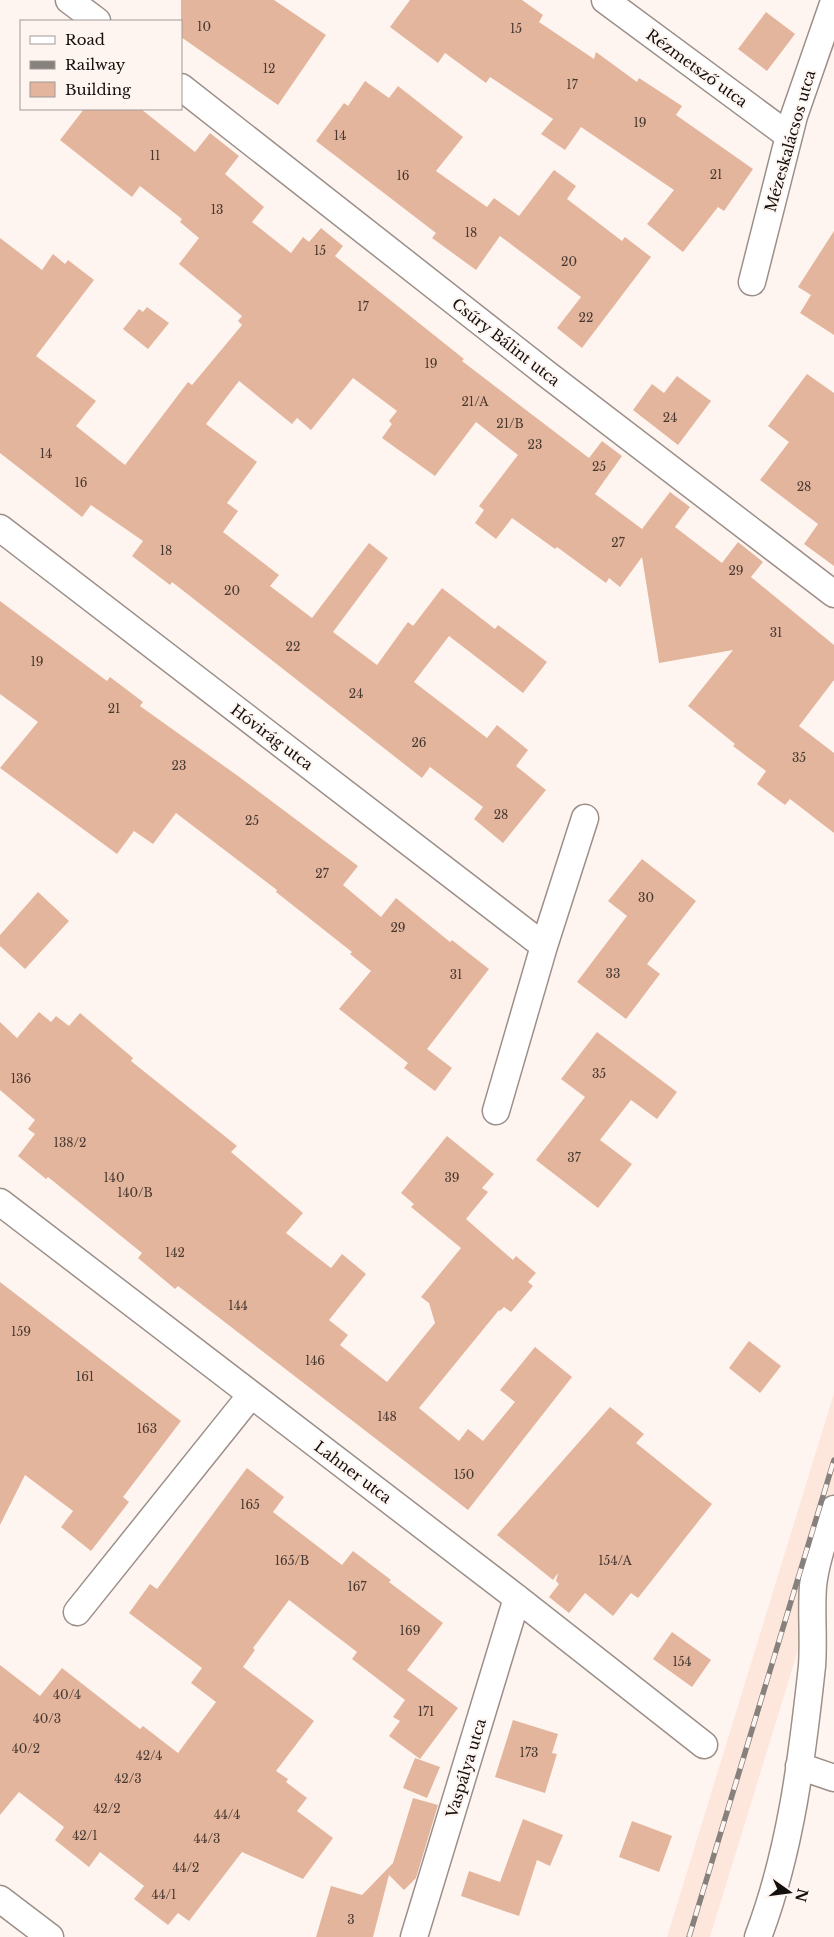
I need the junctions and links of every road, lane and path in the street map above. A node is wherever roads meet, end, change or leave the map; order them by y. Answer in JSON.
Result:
{"nodes":[{"id":1,"x":69,"y":0,"type":"edge"},
{"id":2,"x":605,"y":0,"type":"edge"},
{"id":3,"x":834,"y":1,"type":"edge"},
{"id":4,"x":96,"y":20,"type":"edge"},
{"id":5,"x":182,"y":88,"type":"edge"},
{"id":6,"x":789,"y":136,"type":"junction"},
{"id":7,"x":752,"y":282,"type":"dead end"},
{"id":8,"x":0,"y":528,"type":"edge"},
{"id":9,"x":834,"y":594,"type":"edge"},
{"id":10,"x":584,"y":818,"type":"dead end"},
{"id":11,"x":544,"y":946,"type":"junction"},
{"id":12,"x":496,"y":1111,"type":"dead end"},
{"id":13,"x":0,"y":1202,"type":"edge"},
{"id":14,"x":251,"y":1395,"type":"junction"},
{"id":15,"x":834,"y":1509,"type":"edge"},
{"id":16,"x":517,"y":1598,"type":"junction"},
{"id":17,"x":77,"y":1612,"type":"dead end"},
{"id":18,"x":704,"y":1745,"type":"dead end"},
{"id":19,"x":799,"y":1766,"type":"junction"},
{"id":20,"x":834,"y":1778,"type":"edge"},
{"id":21,"x":0,"y":1898,"type":"edge"},
{"id":22,"x":50,"y":1937,"type":"edge"},
{"id":23,"x":414,"y":1937,"type":"edge"},
{"id":24,"x":758,"y":1937,"type":"edge"}],
"edges":[{"from":1,"to":4,"type":"street"},
{"from":2,"to":6,"type":"street","name":"Rézmetsző utca"},
{"from":3,"to":6,"type":"street","name":"Mézeskalácsos utca"},
{"from":5,"to":9,"type":"street","name":"Csűry Bálint utca"},
{"from":6,"to":7,"type":"street","name":"Mézeskalácsos utca"},
{"from":8,"to":11,"type":"street","name":"Hóvirág utca"},
{"from":10,"to":11,"type":"street"},
{"from":11,"to":12,"type":"street"},
{"from":13,"to":14,"type":"street","name":"Lahner utca"},
{"from":14,"to":16,"type":"street","name":"Lahner utca"},
{"from":14,"to":17,"type":"street"},
{"from":15,"to":19,"type":"street"},
{"from":16,"to":18,"type":"street","name":"Lahner utca"},
{"from":16,"to":23,"type":"street","name":"Vaspálya utca"},
{"from":19,"to":20,"type":"street"},
{"from":19,"to":24,"type":"street"},
{"from":21,"to":22,"type":"street"}]}
